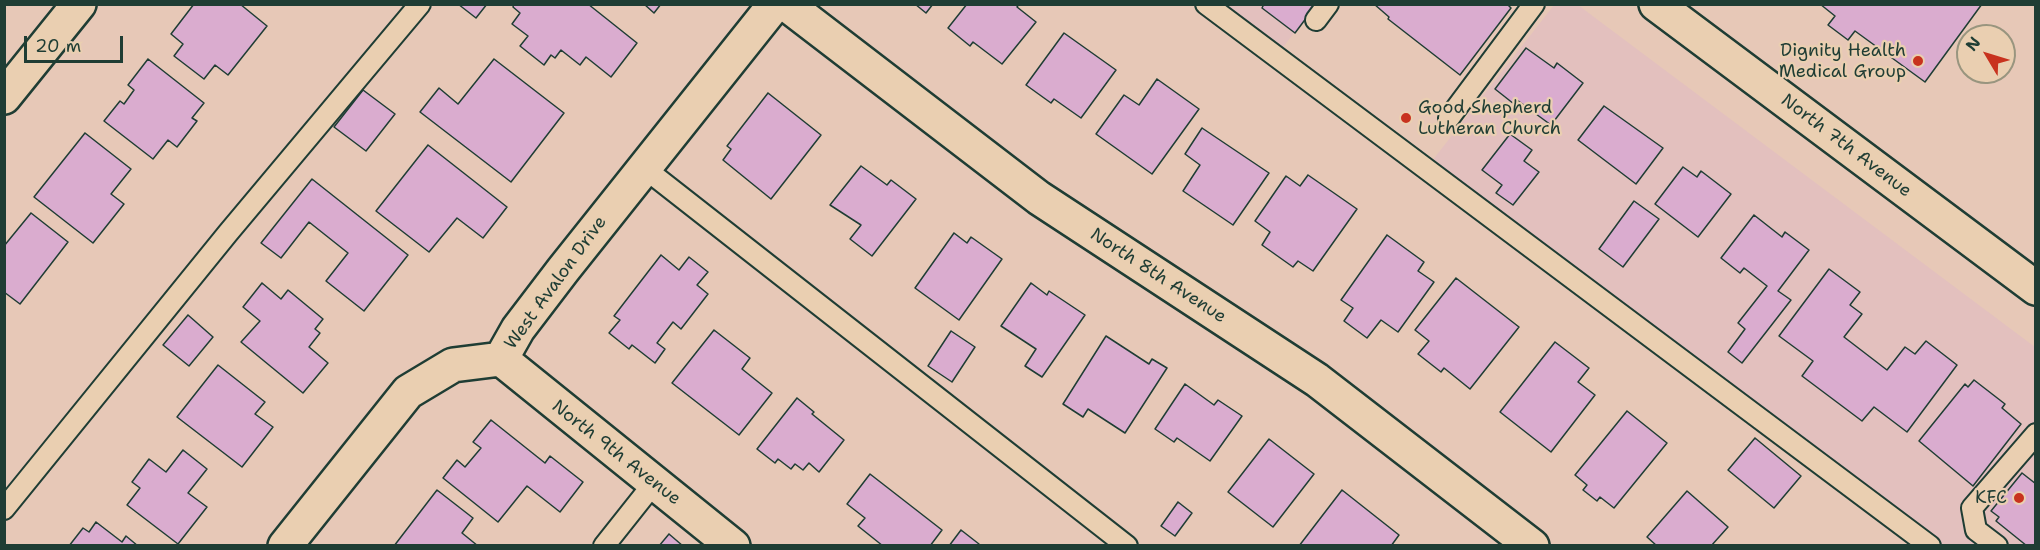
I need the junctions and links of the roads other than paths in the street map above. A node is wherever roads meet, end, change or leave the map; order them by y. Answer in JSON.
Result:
{"nodes":[{"id":1,"x":79,"y":4,"type":"edge"},
{"id":2,"x":420,"y":4,"type":"edge"},
{"id":3,"x":775,"y":4,"type":"edge"},
{"id":4,"x":786,"y":4,"type":"edge"},
{"id":5,"x":1206,"y":4,"type":"edge"},
{"id":6,"x":1534,"y":4,"type":"edge"},
{"id":7,"x":1656,"y":4,"type":"edge"},
{"id":8,"x":4,"y":97,"type":"edge"},
{"id":9,"x":1449,"y":118,"type":"dead end"},
{"id":10,"x":643,"y":167,"type":"junction"},
{"id":11,"x":2036,"y":288,"type":"edge"},
{"id":12,"x":501,"y":359,"type":"junction"},
{"id":13,"x":2036,"y":434,"type":"edge"},
{"id":14,"x":654,"y":483,"type":"junction"},
{"id":15,"x":4,"y":508,"type":"edge"},
{"id":16,"x":285,"y":546,"type":"edge"},
{"id":17,"x":604,"y":546,"type":"edge"},
{"id":18,"x":734,"y":546,"type":"edge"},
{"id":19,"x":1127,"y":546,"type":"edge"},
{"id":20,"x":1532,"y":546,"type":"edge"},
{"id":21,"x":1930,"y":546,"type":"edge"},
{"id":22,"x":1997,"y":546,"type":"edge"}],
"edges":[{"from":1,"to":8,"type":"street"},
{"from":2,"to":15,"type":"lane"},
{"from":3,"to":10,"type":"street","name":"West Avalon Drive"},
{"from":4,"to":20,"type":"street","name":"North 8th Avenue"},
{"from":5,"to":21,"type":"lane"},
{"from":6,"to":9,"type":"lane"},
{"from":7,"to":11,"type":"street","name":"North 7th Avenue"},
{"from":10,"to":12,"type":"street","name":"West Avalon Drive"},
{"from":10,"to":19,"type":"lane"},
{"from":12,"to":14,"type":"street","name":"North 9th Avenue"},
{"from":12,"to":16,"type":"street","name":"West Avalon Drive"},
{"from":13,"to":22,"type":"lane"},
{"from":14,"to":17,"type":"lane"},
{"from":14,"to":18,"type":"street","name":"North 9th Avenue"}]}
